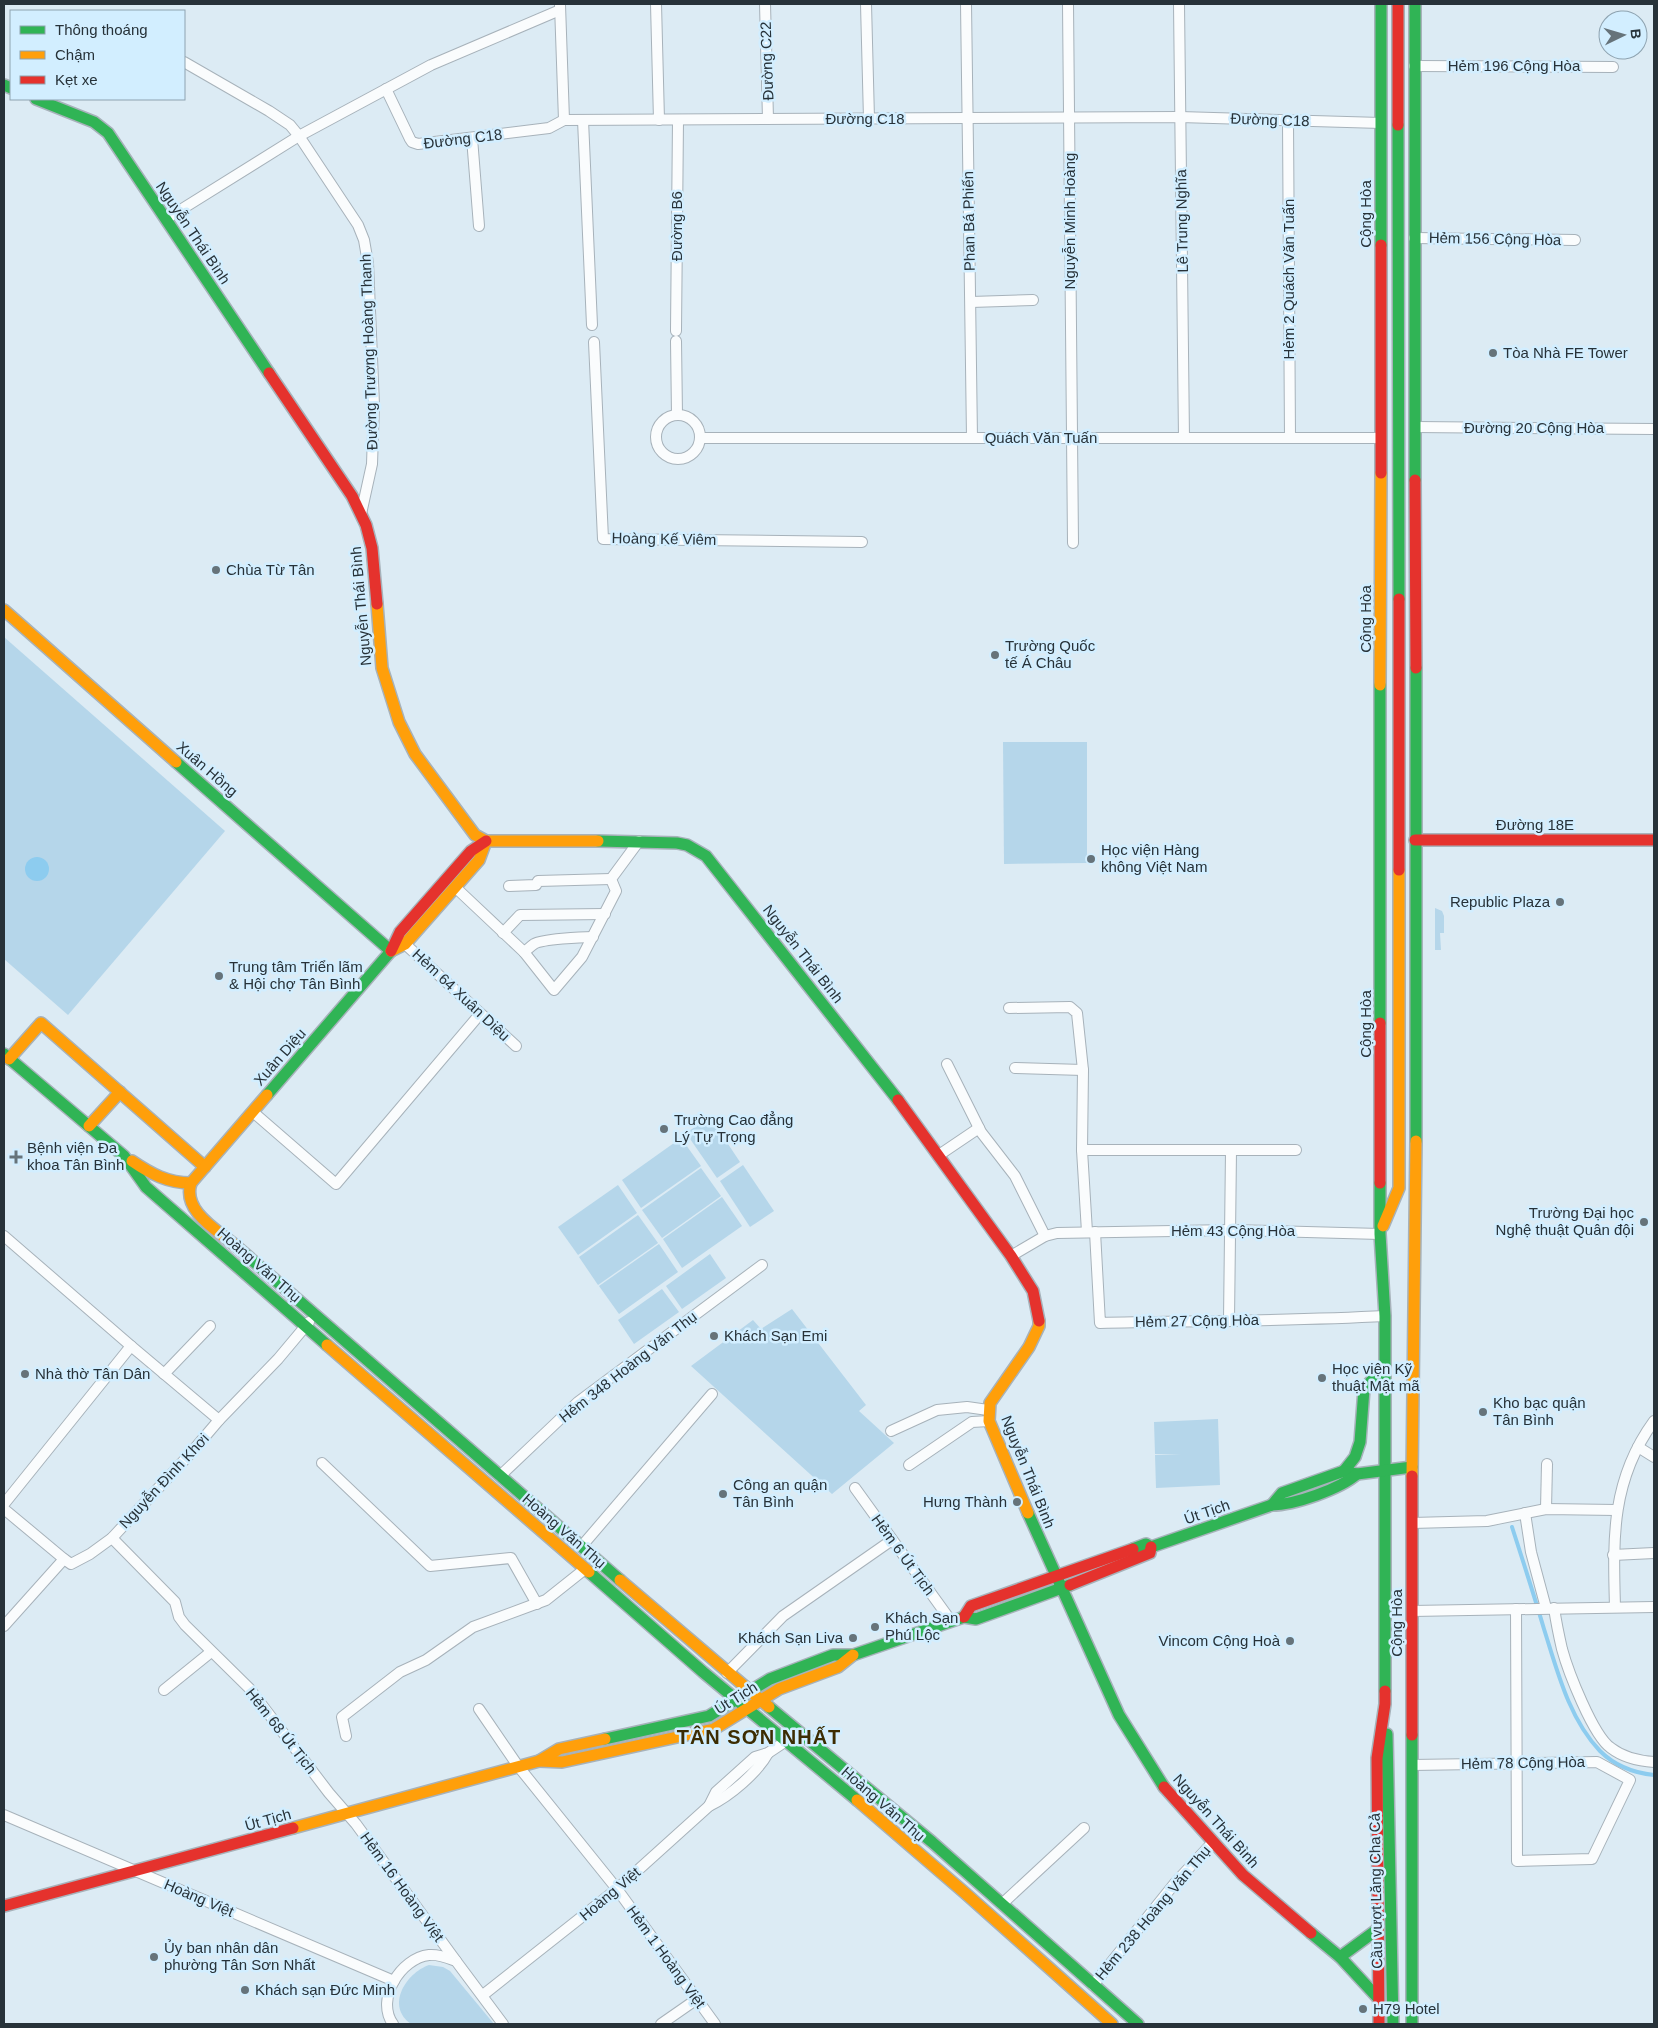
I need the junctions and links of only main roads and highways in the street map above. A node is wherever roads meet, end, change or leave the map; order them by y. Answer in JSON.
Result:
{"nodes":[{"id":1,"x":1381,"y":4,"type":"edge"},
{"id":2,"x":1398,"y":4,"type":"edge"},
{"id":3,"x":1415,"y":4,"type":"edge"},
{"id":4,"x":39,"y":100,"type":"edge"},
{"id":5,"x":4,"y":610,"type":"edge"},
{"id":6,"x":1381,"y":839,"type":"junction"},
{"id":7,"x":1398,"y":839,"type":"junction"},
{"id":8,"x":1415,"y":840,"type":"junction"},
{"id":9,"x":1654,"y":840,"type":"edge"},
{"id":10,"x":486,"y":841,"type":"junction"},
{"id":11,"x":391,"y":951,"type":"junction"},
{"id":12,"x":7,"y":1056,"type":"edge"},
{"id":13,"x":120,"y":1092,"type":"junction"},
{"id":14,"x":89,"y":1126,"type":"junction"},
{"id":15,"x":124,"y":1156,"type":"junction"},
{"id":16,"x":205,"y":1167,"type":"junction"},
{"id":17,"x":191,"y":1183,"type":"junction"},
{"id":18,"x":1399,"y":1188,"type":"junction"},
{"id":19,"x":1416,"y":1223,"type":"junction"},
{"id":20,"x":1380,"y":1234,"type":"junction"},
{"id":21,"x":1385,"y":1365,"type":"junction"},
{"id":22,"x":1412,"y":1467,"type":"junction"},
{"id":23,"x":1385,"y":1470,"type":"junction"},
{"id":24,"x":1344,"y":1471,"type":"junction"},
{"id":25,"x":1357,"y":1474,"type":"junction"},
{"id":26,"x":1272,"y":1505,"type":"junction"},
{"id":27,"x":1152,"y":1547,"type":"junction"},
{"id":28,"x":1055,"y":1576,"type":"junction"},
{"id":29,"x":1060,"y":1589,"type":"junction"},
{"id":30,"x":964,"y":1617,"type":"junction"},
{"id":31,"x":853,"y":1655,"type":"junction"},
{"id":32,"x":750,"y":1691,"type":"junction"},
{"id":33,"x":736,"y":1699,"type":"junction"},
{"id":34,"x":761,"y":1700,"type":"junction"},
{"id":35,"x":1385,"y":1704,"type":"junction"},
{"id":36,"x":747,"y":1708,"type":"junction"},
{"id":37,"x":800,"y":1731,"type":"junction"},
{"id":38,"x":786,"y":1740,"type":"junction"},
{"id":39,"x":539,"y":1761,"type":"junction"},
{"id":40,"x":4,"y":1906,"type":"edge"},
{"id":41,"x":1378,"y":1929,"type":"junction"},
{"id":42,"x":1340,"y":1957,"type":"junction"},
{"id":43,"x":1378,"y":1998,"type":"junction"},
{"id":44,"x":1112,"y":2024,"type":"edge"},
{"id":45,"x":1138,"y":2024,"type":"edge"},
{"id":46,"x":1379,"y":2024,"type":"edge"},
{"id":47,"x":1393,"y":2024,"type":"edge"},
{"id":48,"x":1412,"y":2024,"type":"edge"}],
"edges":[{"from":1,"to":6,"type":"main road","name":"Cộng Hòa"},
{"from":2,"to":7,"type":"main road","name":"Cộng Hòa"},
{"from":3,"to":8,"type":"main road","name":"Cộng Hòa"},
{"from":4,"to":10,"type":"main road","name":"Nguyễn Thái Bình"},
{"from":5,"to":11,"type":"main road","name":"Xuân Hồng"},
{"from":6,"to":7,"type":"main road","name":"Đường 18E"},
{"from":6,"to":20,"type":"main road","name":"Cộng Hòa"},
{"from":7,"to":8,"type":"main road","name":"Đường 18E"},
{"from":7,"to":18,"type":"main road","name":"Cộng Hòa"},
{"from":8,"to":9,"type":"main road","name":"Đường 18E"},
{"from":8,"to":19,"type":"main road","name":"Cộng Hòa"},
{"from":10,"to":11,"type":"main road","name":"Xuân Diệu"},
{"from":10,"to":11,"type":"main road","name":"Xuân Diệu"},
{"from":10,"to":28,"type":"main road","name":"Nguyễn Thái Bình"},
{"from":11,"to":16,"type":"main road","name":"Xuân Diệu"},
{"from":12,"to":13,"type":"main road"},
{"from":12,"to":14,"type":"main road","name":"Hoàng Văn Thụ"},
{"from":13,"to":14,"type":"main road"},
{"from":13,"to":16,"type":"main road"},
{"from":14,"to":15,"type":"main road","name":"Hoàng Văn Thụ"},
{"from":15,"to":17,"type":"main road"},
{"from":15,"to":33,"type":"main road","name":"Hoàng Văn Thụ"},
{"from":16,"to":17,"type":"main road","name":"Xuân Diệu"},
{"from":17,"to":32,"type":"main road","name":"Hoàng Văn Thụ"},
{"from":18,"to":19,"type":"main road","name":"Cộng Hòa"},
{"from":18,"to":20,"type":"main road","name":"Cộng Hòa"},
{"from":19,"to":22,"type":"main road","name":"Cộng Hòa"},
{"from":20,"to":21,"type":"main road","name":"Cộng Hòa"},
{"from":21,"to":23,"type":"main road","name":"Cộng Hòa"},
{"from":21,"to":24,"type":"main road"},
{"from":22,"to":23,"type":"main road","name":"Út Tịch"},
{"from":22,"to":48,"type":"main road","name":"Cộng Hòa"},
{"from":23,"to":25,"type":"main road","name":"Út Tịch"},
{"from":23,"to":35,"type":"main road","name":"Cộng Hòa"},
{"from":24,"to":25,"type":"main road","name":"Út Tịch"},
{"from":24,"to":26,"type":"main road","name":"Út Tịch"},
{"from":25,"to":26,"type":"main road","name":"Út Tịch"},
{"from":26,"to":27,"type":"main road","name":"Út Tịch"},
{"from":27,"to":28,"type":"main road","name":"Út Tịch"},
{"from":27,"to":29,"type":"main road","name":"Út Tịch"},
{"from":28,"to":29,"type":"main road","name":"Nguyễn Thái Bình"},
{"from":28,"to":30,"type":"main road","name":"Út Tịch"},
{"from":29,"to":30,"type":"main road","name":"Út Tịch"},
{"from":29,"to":42,"type":"main road","name":"Nguyễn Thái Bình"},
{"from":30,"to":31,"type":"main road","name":"Út Tịch"},
{"from":31,"to":32,"type":"main road","name":"Út Tịch"},
{"from":31,"to":34,"type":"main road","name":"Út Tịch"},
{"from":32,"to":33,"type":"main road","name":"Út Tịch"},
{"from":32,"to":34,"type":"main road","name":"Hoàng Văn Thụ"},
{"from":33,"to":36,"type":"main road","name":"Hoàng Văn Thụ"},
{"from":33,"to":39,"type":"main road","name":"Út Tịch"},
{"from":34,"to":36,"type":"main road","name":"Út Tịch"},
{"from":34,"to":37,"type":"main road","name":"Hoàng Văn Thụ"},
{"from":35,"to":41,"type":"main road","name":"Cộng Hòa"},
{"from":35,"to":47,"type":"main road","name":"Cầu vượt Lăng Cha Cả"},
{"from":36,"to":38,"type":"main road","name":"Hoàng Văn Thụ"},
{"from":36,"to":39,"type":"main road","name":"Út Tịch"},
{"from":37,"to":38,"type":"main road"},
{"from":37,"to":45,"type":"main road","name":"Hoàng Văn Thụ"},
{"from":38,"to":44,"type":"main road","name":"Hoàng Văn Thụ"},
{"from":39,"to":40,"type":"main road","name":"Út Tịch"},
{"from":41,"to":42,"type":"main road"},
{"from":41,"to":43,"type":"main road","name":"Cộng Hòa"},
{"from":42,"to":43,"type":"main road","name":"Nguyễn Thái Bình"},
{"from":43,"to":46,"type":"main road","name":"Cộng Hòa"}]}
